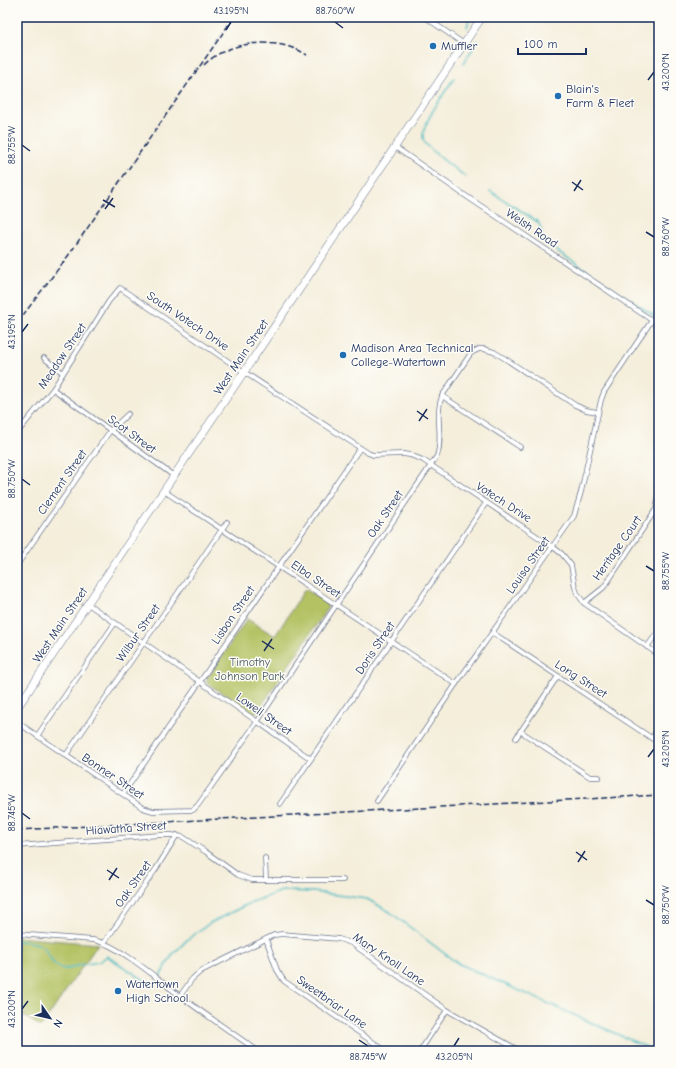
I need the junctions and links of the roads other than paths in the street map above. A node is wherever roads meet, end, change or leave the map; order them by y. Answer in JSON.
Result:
{"nodes":[{"id":1,"x":426,"y":17,"type":"edge"},
{"id":2,"x":482,"y":17,"type":"edge"},
{"id":3,"x":464,"y":44,"type":"junction"},
{"id":4,"x":395,"y":147,"type":"junction"},
{"id":5,"x":120,"y":288,"type":"joint"},
{"id":6,"x":652,"y":320,"type":"junction"},
{"id":7,"x":659,"y":325,"type":"edge"},
{"id":8,"x":44,"y":358,"type":"dead end"},
{"id":9,"x":244,"y":372,"type":"junction"},
{"id":10,"x":63,"y":374,"type":"junction"},
{"id":11,"x":53,"y":389,"type":"junction"},
{"id":12,"x":442,"y":396,"type":"junction"},
{"id":13,"x":304,"y":411,"type":"joint"},
{"id":14,"x":597,"y":412,"type":"junction"},
{"id":15,"x":128,"y":414,"type":"dead end"},
{"id":16,"x":17,"y":424,"type":"edge"},
{"id":17,"x":21,"y":428,"type":"junction"},
{"id":18,"x":110,"y":431,"type":"junction"},
{"id":19,"x":17,"y":433,"type":"edge"},
{"id":20,"x":360,"y":448,"type":"junction"},
{"id":21,"x":520,"y":448,"type":"dead end"},
{"id":22,"x":430,"y":466,"type":"junction"},
{"id":23,"x":174,"y":476,"type":"junction"},
{"id":24,"x":164,"y":491,"type":"junction"},
{"id":25,"x":658,"y":499,"type":"dead end"},
{"id":26,"x":486,"y":503,"type":"junction"},
{"id":27,"x":227,"y":522,"type":"dead end"},
{"id":28,"x":222,"y":529,"type":"junction"},
{"id":29,"x":553,"y":547,"type":"junction"},
{"id":30,"x":17,"y":565,"type":"edge"},
{"id":31,"x":278,"y":566,"type":"junction"},
{"id":32,"x":584,"y":603,"type":"junction"},
{"id":33,"x":88,"y":604,"type":"junction"},
{"id":34,"x":335,"y":604,"type":"junction"},
{"id":35,"x":115,"y":624,"type":"junction"},
{"id":36,"x":659,"y":630,"type":"edge"},
{"id":37,"x":493,"y":633,"type":"junction"},
{"id":38,"x":392,"y":642,"type":"junction"},
{"id":39,"x":143,"y":643,"type":"junction"},
{"id":40,"x":647,"y":647,"type":"junction"},
{"id":41,"x":659,"y":654,"type":"edge"},
{"id":42,"x":558,"y":676,"type":"junction"},
{"id":43,"x":200,"y":682,"type":"junction"},
{"id":44,"x":456,"y":684,"type":"junction"},
{"id":45,"x":17,"y":708,"type":"edge"},
{"id":46,"x":17,"y":722,"type":"edge"},
{"id":47,"x":257,"y":722,"type":"junction"},
{"id":48,"x":659,"y":727,"type":"edge"},
{"id":49,"x":520,"y":731,"type":"junction"},
{"id":50,"x":37,"y":736,"type":"junction"},
{"id":51,"x":516,"y":738,"type":"dead end"},
{"id":52,"x":652,"y":738,"type":"junction"},
{"id":53,"x":659,"y":743,"type":"edge"},
{"id":54,"x":66,"y":756,"type":"junction"},
{"id":55,"x":311,"y":759,"type":"junction"},
{"id":56,"x":599,"y":777,"type":"dead end"},
{"id":57,"x":123,"y":794,"type":"junction"},
{"id":58,"x":204,"y":797,"type":"joint"},
{"id":59,"x":377,"y":801,"type":"dead end"},
{"id":60,"x":280,"y":804,"type":"dead end"},
{"id":61,"x":177,"y":835,"type":"junction"},
{"id":62,"x":17,"y":846,"type":"edge"},
{"id":63,"x":265,"y":858,"type":"dead end"},
{"id":64,"x":266,"y":880,"type":"junction"},
{"id":65,"x":343,"y":880,"type":"dead end"},
{"id":66,"x":17,"y":934,"type":"edge"},
{"id":67,"x":266,"y":939,"type":"junction"},
{"id":68,"x":104,"y":942,"type":"junction"},
{"id":69,"x":180,"y":996,"type":"junction"},
{"id":70,"x":447,"y":1010,"type":"junction"},
{"id":71,"x":258,"y":1051,"type":"edge"},
{"id":72,"x":386,"y":1051,"type":"edge"},
{"id":73,"x":420,"y":1051,"type":"edge"},
{"id":74,"x":520,"y":1051,"type":"edge"}],
"edges":[{"from":1,"to":3,"type":"street"},
{"from":2,"to":3,"type":"main road","name":"West Main Street"},
{"from":3,"to":4,"type":"main road","name":"West Main Street"},
{"from":4,"to":6,"type":"street","name":"Welsh Road"},
{"from":4,"to":9,"type":"main road","name":"West Main Street"},
{"from":5,"to":9,"type":"street","name":"South Votech Drive"},
{"from":5,"to":10,"type":"street","name":"Meadow Street"},
{"from":6,"to":7,"type":"street","name":"Welsh Road"},
{"from":6,"to":14,"type":"street","name":"Louisa Street"},
{"from":8,"to":10,"type":"street"},
{"from":9,"to":13,"type":"street","name":"South Votech Drive"},
{"from":9,"to":23,"type":"main road","name":"West Main Street"},
{"from":10,"to":11,"type":"street","name":"Meadow Street"},
{"from":11,"to":17,"type":"street","name":"Meadow Street"},
{"from":11,"to":18,"type":"street","name":"Scot Street"},
{"from":12,"to":14,"type":"street","name":"Oak Street"},
{"from":12,"to":21,"type":"street"},
{"from":12,"to":22,"type":"street","name":"Oak Street"},
{"from":13,"to":20,"type":"street","name":"Votech Drive"},
{"from":14,"to":29,"type":"street","name":"Louisa Street"},
{"from":15,"to":18,"type":"street","name":"Clement Street"},
{"from":16,"to":17,"type":"street"},
{"from":17,"to":19,"type":"street","name":"Meadow Street"},
{"from":18,"to":23,"type":"street","name":"Scot Street"},
{"from":18,"to":30,"type":"street","name":"Clement Street"},
{"from":20,"to":22,"type":"street","name":"Votech Drive"},
{"from":20,"to":31,"type":"street","name":"Lisbon Street"},
{"from":22,"to":26,"type":"street","name":"Votech Drive"},
{"from":22,"to":34,"type":"street","name":"Oak Street"},
{"from":23,"to":24,"type":"main road","name":"West Main Street"},
{"from":24,"to":28,"type":"street","name":"Elba Street"},
{"from":24,"to":33,"type":"main road","name":"West Main Street"},
{"from":25,"to":32,"type":"street","name":"Heritage Court"},
{"from":26,"to":29,"type":"street","name":"Votech Drive"},
{"from":26,"to":38,"type":"street","name":"Doris Street"},
{"from":27,"to":28,"type":"street","name":"Wilbur Street"},
{"from":28,"to":31,"type":"street","name":"Elba Street"},
{"from":28,"to":39,"type":"street","name":"Wilbur Street"},
{"from":29,"to":32,"type":"street","name":"Votech Drive"},
{"from":29,"to":37,"type":"street","name":"Louisa Street"},
{"from":31,"to":34,"type":"street","name":"Elba Street"},
{"from":31,"to":43,"type":"street","name":"Lisbon Street"},
{"from":32,"to":40,"type":"street","name":"Votech Drive"},
{"from":33,"to":35,"type":"street","name":"Lowell Street"},
{"from":33,"to":45,"type":"main road","name":"West Main Street"},
{"from":34,"to":38,"type":"street","name":"Elba Street"},
{"from":34,"to":47,"type":"street","name":"Oak Street"},
{"from":35,"to":39,"type":"street","name":"Lowell Street"},
{"from":35,"to":50,"type":"street"},
{"from":36,"to":40,"type":"street"},
{"from":37,"to":42,"type":"street","name":"Long Street"},
{"from":37,"to":44,"type":"street","name":"Louisa Street"},
{"from":38,"to":44,"type":"street","name":"Elba Street"},
{"from":38,"to":55,"type":"street","name":"Doris Street"},
{"from":39,"to":43,"type":"street","name":"Lowell Street"},
{"from":39,"to":54,"type":"street","name":"Wilbur Street"},
{"from":40,"to":41,"type":"street","name":"Votech Drive"},
{"from":42,"to":49,"type":"street"},
{"from":42,"to":52,"type":"street","name":"Long Street"},
{"from":43,"to":47,"type":"street","name":"Lowell Street"},
{"from":43,"to":57,"type":"street","name":"Lisbon Street"},
{"from":44,"to":59,"type":"street","name":"Louisa Street"},
{"from":46,"to":50,"type":"street","name":"Bonner Street"},
{"from":47,"to":55,"type":"street","name":"Lowell Street"},
{"from":47,"to":58,"type":"street","name":"Oak Street"},
{"from":48,"to":52,"type":"street"},
{"from":49,"to":51,"type":"street"},
{"from":49,"to":56,"type":"street"},
{"from":50,"to":54,"type":"street","name":"Bonner Street"},
{"from":52,"to":53,"type":"street","name":"Long Street"},
{"from":54,"to":57,"type":"street","name":"Bonner Street"},
{"from":55,"to":60,"type":"street","name":"Doris Street"},
{"from":57,"to":58,"type":"street","name":"Bonner Street"},
{"from":61,"to":62,"type":"street","name":"Hiawatha Street"},
{"from":61,"to":64,"type":"street","name":"Hiawatha Street"},
{"from":61,"to":68,"type":"street","name":"Oak Street"},
{"from":63,"to":64,"type":"street"},
{"from":64,"to":65,"type":"street","name":"Hiawatha Street"},
{"from":66,"to":68,"type":"street"},
{"from":67,"to":69,"type":"street","name":"Mary Knoll Lane"},
{"from":67,"to":70,"type":"street","name":"Mary Knoll Lane"},
{"from":67,"to":72,"type":"street","name":"Sweetbriar Lane"},
{"from":68,"to":69,"type":"street"},
{"from":69,"to":71,"type":"street"},
{"from":70,"to":73,"type":"street"},
{"from":70,"to":74,"type":"street","name":"Mary Knoll Lane"}]}
